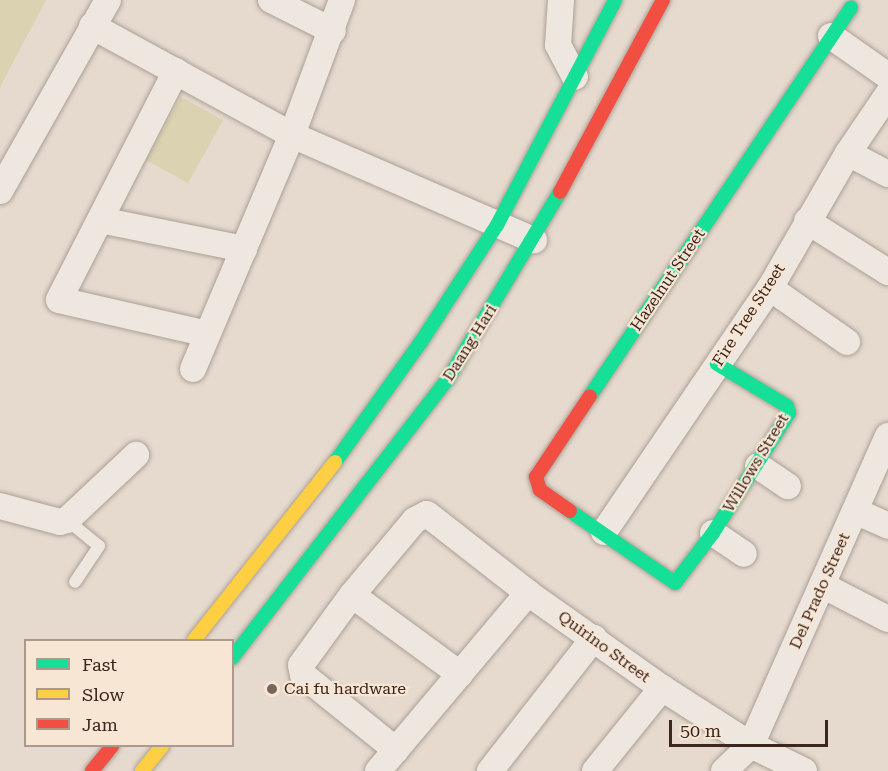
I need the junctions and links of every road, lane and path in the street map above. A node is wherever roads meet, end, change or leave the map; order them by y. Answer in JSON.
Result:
{"nodes":[{"id":1,"x":108,"y":0,"type":"edge"},
{"id":2,"x":271,"y":0,"type":"edge"},
{"id":3,"x":342,"y":0,"type":"edge"},
{"id":4,"x":561,"y":0,"type":"edge"},
{"id":5,"x":615,"y":0,"type":"edge"},
{"id":6,"x":663,"y":0,"type":"edge"},
{"id":7,"x":851,"y":8,"type":"dead end"},
{"id":8,"x":92,"y":26,"type":"junction"},
{"id":9,"x":333,"y":32,"type":"junction"},
{"id":10,"x":831,"y":36,"type":"junction"},
{"id":11,"x":176,"y":71,"type":"junction"},
{"id":12,"x":888,"y":76,"type":"edge"},
{"id":13,"x":575,"y":77,"type":"junction"},
{"id":14,"x":888,"y":94,"type":"edge"},
{"id":15,"x":292,"y":135,"type":"junction"},
{"id":16,"x":848,"y":153,"type":"junction"},
{"id":17,"x":888,"y":174,"type":"edge"},
{"id":18,"x":0,"y":191,"type":"edge"},
{"id":19,"x":100,"y":220,"type":"junction"},
{"id":20,"x":807,"y":221,"type":"junction"},
{"id":21,"x":497,"y":225,"type":"junction"},
{"id":22,"x":534,"y":240,"type":"junction"},
{"id":23,"x":244,"y":249,"type":"junction"},
{"id":24,"x":888,"y":272,"type":"edge"},
{"id":25,"x":770,"y":288,"type":"junction"},
{"id":26,"x":207,"y":334,"type":"junction"},
{"id":27,"x":847,"y":342,"type":"dead end"},
{"id":28,"x":717,"y":364,"type":"junction"},
{"id":29,"x":193,"y":369,"type":"dead end"},
{"id":30,"x":888,"y":436,"type":"edge"},
{"id":31,"x":136,"y":454,"type":"dead end"},
{"id":32,"x":758,"y":466,"type":"junction"},
{"id":33,"x":788,"y":486,"type":"dead end"},
{"id":34,"x":0,"y":506,"type":"edge"},
{"id":35,"x":855,"y":511,"type":"junction"},
{"id":36,"x":67,"y":520,"type":"junction"},
{"id":37,"x":888,"y":526,"type":"edge"},
{"id":38,"x":604,"y":532,"type":"junction"},
{"id":39,"x":713,"y":533,"type":"junction"},
{"id":40,"x":744,"y":554,"type":"dead end"},
{"id":41,"x":75,"y":582,"type":"dead end"},
{"id":42,"x":822,"y":585,"type":"junction"},
{"id":43,"x":528,"y":593,"type":"junction"},
{"id":44,"x":352,"y":595,"type":"junction"},
{"id":45,"x":888,"y":619,"type":"edge"},
{"id":46,"x":594,"y":638,"type":"junction"},
{"id":47,"x":195,"y":639,"type":"edge"},
{"id":48,"x":234,"y":655,"type":"edge"},
{"id":49,"x":460,"y":674,"type":"junction"},
{"id":50,"x":662,"y":688,"type":"junction"},
{"id":51,"x":751,"y":745,"type":"junction"},
{"id":52,"x":111,"y":747,"type":"edge"},
{"id":53,"x":161,"y":747,"type":"edge"},
{"id":54,"x":396,"y":750,"type":"junction"},
{"id":55,"x":92,"y":771,"type":"edge"},
{"id":56,"x":142,"y":771,"type":"edge"},
{"id":57,"x":378,"y":771,"type":"edge"},
{"id":58,"x":490,"y":771,"type":"edge"},
{"id":59,"x":595,"y":771,"type":"edge"},
{"id":60,"x":724,"y":771,"type":"edge"},
{"id":61,"x":804,"y":771,"type":"edge"}],
"edges":[{"from":1,"to":8,"type":"street"},
{"from":2,"to":9,"type":"street"},
{"from":3,"to":9,"type":"street"},
{"from":4,"to":13,"type":"street"},
{"from":5,"to":13,"type":"main road"},
{"from":6,"to":22,"type":"main road","name":"Daang Hari"},
{"from":7,"to":10,"type":"main road","name":"Hazelnut Street"},
{"from":8,"to":11,"type":"street"},
{"from":8,"to":18,"type":"street"},
{"from":9,"to":15,"type":"street"},
{"from":10,"to":12,"type":"street"},
{"from":10,"to":38,"type":"main road","name":"Hazelnut Street"},
{"from":11,"to":15,"type":"street"},
{"from":11,"to":19,"type":"street"},
{"from":13,"to":21,"type":"main road"},
{"from":14,"to":16,"type":"street","name":"Fire Tree Street"},
{"from":15,"to":21,"type":"street"},
{"from":15,"to":23,"type":"street"},
{"from":16,"to":17,"type":"street"},
{"from":16,"to":20,"type":"street","name":"Fire Tree Street"},
{"from":19,"to":23,"type":"street"},
{"from":19,"to":26,"type":"street"},
{"from":20,"to":24,"type":"street"},
{"from":20,"to":25,"type":"street","name":"Fire Tree Street"},
{"from":21,"to":22,"type":"street"},
{"from":21,"to":47,"type":"main road"},
{"from":22,"to":48,"type":"main road","name":"Daang Hari"},
{"from":23,"to":26,"type":"street"},
{"from":25,"to":27,"type":"street"},
{"from":25,"to":28,"type":"street","name":"Fire Tree Street"},
{"from":26,"to":29,"type":"street"},
{"from":28,"to":32,"type":"main road","name":"Willows Street"},
{"from":28,"to":38,"type":"street","name":"Fire Tree Street"},
{"from":30,"to":35,"type":"street","name":"Del Prado Street"},
{"from":31,"to":36,"type":"street"},
{"from":32,"to":33,"type":"street"},
{"from":32,"to":39,"type":"main road","name":"Willows Street"},
{"from":34,"to":36,"type":"street"},
{"from":35,"to":37,"type":"street"},
{"from":35,"to":42,"type":"street","name":"Del Prado Street"},
{"from":36,"to":41,"type":"lane"},
{"from":38,"to":39,"type":"main road","name":"Willows Street"},
{"from":39,"to":40,"type":"street"},
{"from":42,"to":45,"type":"street"},
{"from":42,"to":51,"type":"street","name":"Del Prado Street"},
{"from":43,"to":44,"type":"street","name":"Quirino Street"},
{"from":43,"to":46,"type":"street","name":"Quirino Street"},
{"from":43,"to":49,"type":"street"},
{"from":44,"to":49,"type":"street"},
{"from":44,"to":54,"type":"street"},
{"from":46,"to":50,"type":"street","name":"Quirino Street"},
{"from":46,"to":58,"type":"street"},
{"from":49,"to":54,"type":"street"},
{"from":50,"to":51,"type":"street","name":"Quirino Street"},
{"from":50,"to":59,"type":"street"},
{"from":51,"to":60,"type":"street"},
{"from":51,"to":61,"type":"street","name":"Quirino Street"},
{"from":52,"to":55,"type":"main road"},
{"from":53,"to":56,"type":"main road"},
{"from":54,"to":57,"type":"street"}]}
